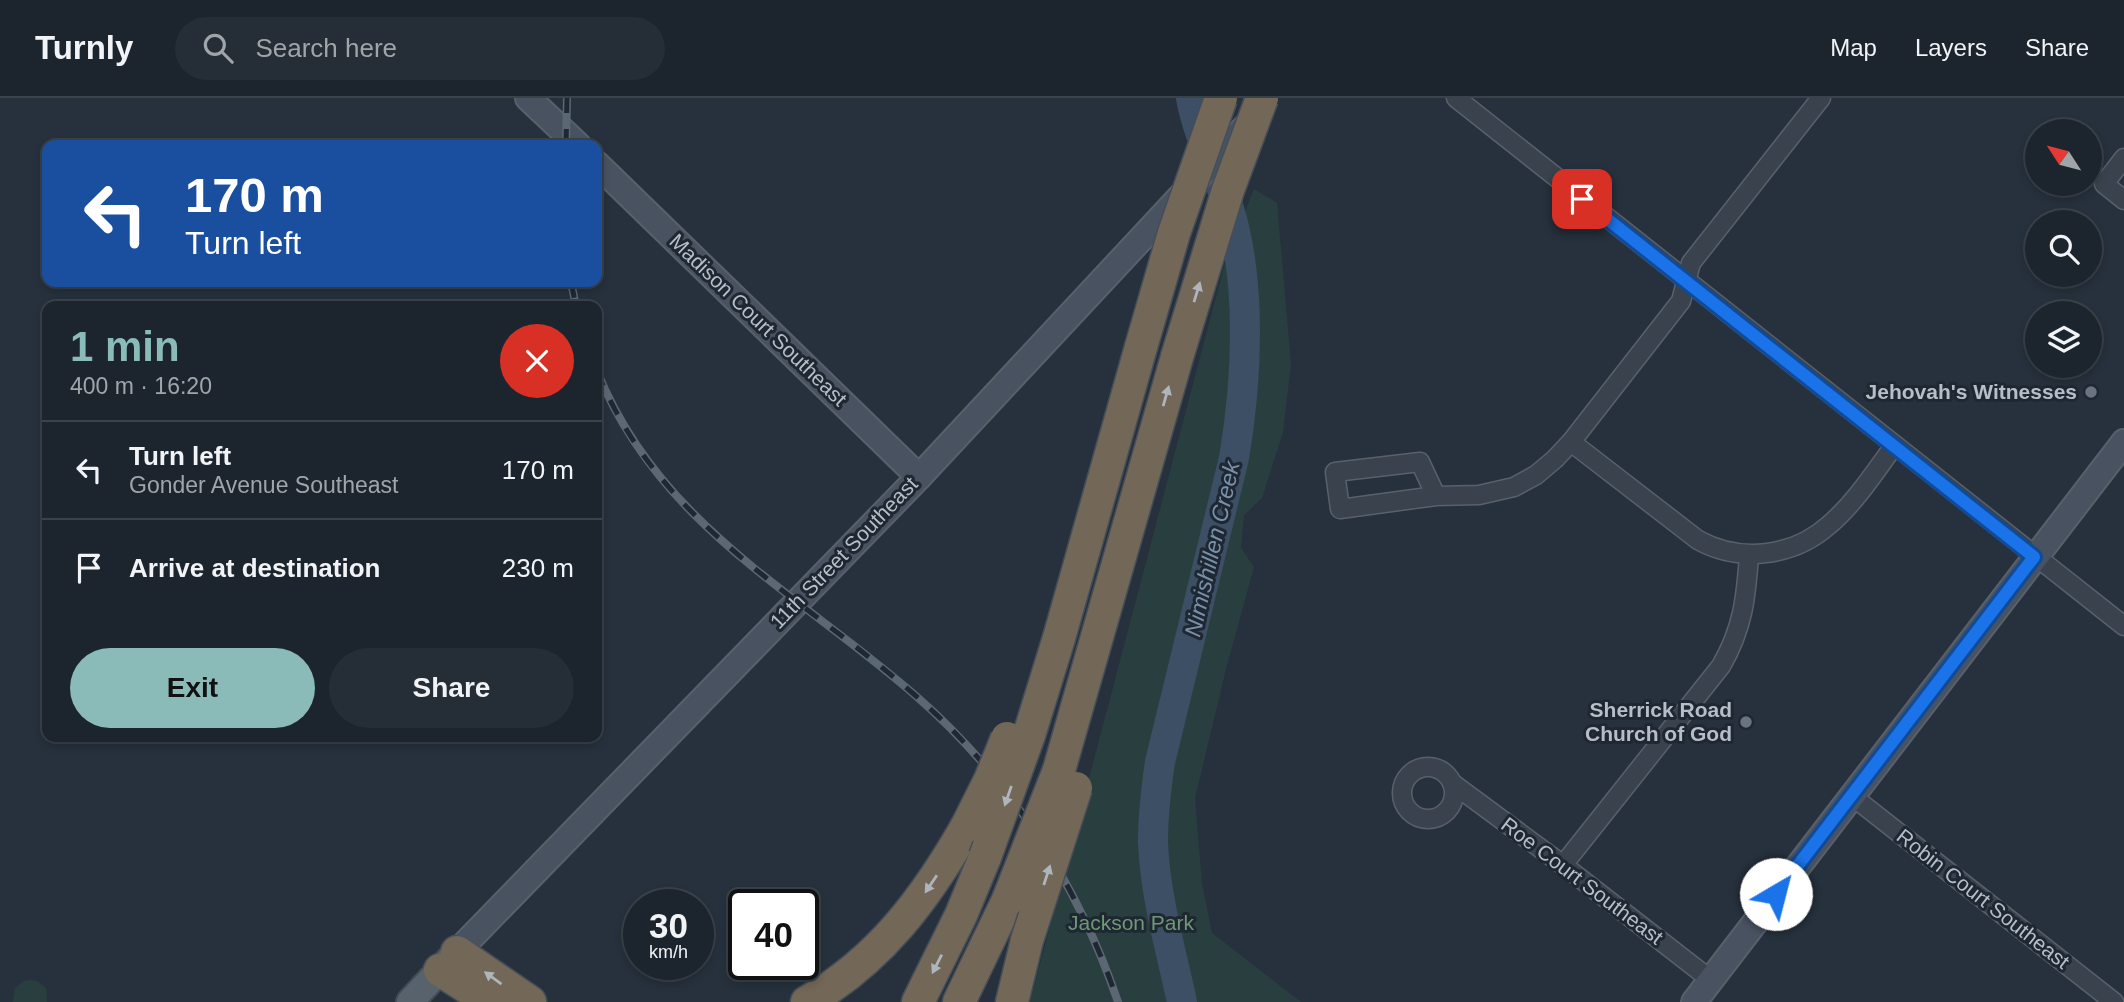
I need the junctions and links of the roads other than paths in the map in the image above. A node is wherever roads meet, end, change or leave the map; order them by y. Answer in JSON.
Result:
{"nodes":[{"id":1,"x":528,"y":98,"type":"edge"},
{"id":2,"x":1221,"y":98,"type":"edge"},
{"id":3,"x":1272,"y":98,"type":"edge"},
{"id":4,"x":1456,"y":98,"type":"edge"},
{"id":5,"x":1821,"y":98,"type":"edge"},
{"id":6,"x":1255,"y":111,"type":"edge"},
{"id":7,"x":573,"y":140,"type":"edge"},
{"id":8,"x":2124,"y":158,"type":"edge"},
{"id":9,"x":602,"y":169,"type":"edge"},
{"id":10,"x":2124,"y":200,"type":"edge"},
{"id":11,"x":1686,"y":280,"type":"junction"},
{"id":12,"x":1572,"y":442,"type":"junction"},
{"id":13,"x":2124,"y":442,"type":"edge"},
{"id":14,"x":1894,"y":446,"type":"junction"},
{"id":15,"x":919,"y":477,"type":"junction"},
{"id":16,"x":1436,"y":496,"type":"junction"},
{"id":17,"x":1749,"y":555,"type":"junction"},
{"id":18,"x":2034,"y":557,"type":"junction"},
{"id":19,"x":2124,"y":626,"type":"edge"},
{"id":20,"x":1022,"y":728,"type":"junction"},
{"id":21,"x":1067,"y":779,"type":"junction"},
{"id":22,"x":1452,"y":783,"type":"dead end"},
{"id":23,"x":1852,"y":796,"type":"junction"},
{"id":24,"x":1563,"y":865,"type":"junction"},
{"id":25,"x":449,"y":961,"type":"junction"},
{"id":26,"x":1711,"y":980,"type":"junction"},
{"id":27,"x":410,"y":1002,"type":"edge"},
{"id":28,"x":490,"y":1002,"type":"edge"},
{"id":29,"x":530,"y":1002,"type":"edge"},
{"id":30,"x":807,"y":1002,"type":"edge"},
{"id":31,"x":918,"y":1002,"type":"edge"},
{"id":32,"x":959,"y":1002,"type":"edge"},
{"id":33,"x":1012,"y":1002,"type":"edge"},
{"id":34,"x":1694,"y":1002,"type":"edge"},
{"id":35,"x":2115,"y":1002,"type":"edge"}],
"edges":[{"from":1,"to":7,"type":"street"},
{"from":2,"to":20,"type":"highway","bridge":true},
{"from":3,"to":6,"type":"street","name":"11th Street Southeast"},
{"from":4,"to":11,"type":"street"},
{"from":5,"to":11,"type":"street"},
{"from":6,"to":15,"type":"street","name":"11th Street Southeast","bridge":true},
{"from":21,"to":6,"type":"highway","one_way":true,"bridge":true},
{"from":8,"to":10,"type":"street"},
{"from":9,"to":15,"type":"street","name":"Madison Court Southeast"},
{"from":11,"to":12,"type":"street"},
{"from":11,"to":14,"type":"street"},
{"from":12,"to":16,"type":"street"},
{"from":12,"to":17,"type":"street"},
{"from":13,"to":18,"type":"street"},
{"from":14,"to":17,"type":"street"},
{"from":14,"to":18,"type":"street"},
{"from":15,"to":25,"type":"street","name":"11th Street Southeast"},
{"from":16,"to":16,"type":"street"},
{"from":17,"to":24,"type":"street"},
{"from":18,"to":19,"type":"street"},
{"from":18,"to":23,"type":"street"},
{"from":20,"to":30,"type":"highway","one_way":true,"bridge":true},
{"from":20,"to":31,"type":"highway","one_way":true,"bridge":true},
{"from":21,"to":32,"type":"highway","bridge":true},
{"from":33,"to":21,"type":"highway","one_way":true,"bridge":true},
{"from":22,"to":24,"type":"street","name":"Roe Court Southeast"},
{"from":23,"to":26,"type":"street"},
{"from":23,"to":35,"type":"street","name":"Robin Court Southeast"},
{"from":24,"to":26,"type":"street","name":"Roe Court Southeast"},
{"from":25,"to":27,"type":"main road","name":"11th Street Southeast"},
{"from":25,"to":28,"type":"highway"},
{"from":29,"to":25,"type":"highway","one_way":true},
{"from":26,"to":34,"type":"street"}]}
